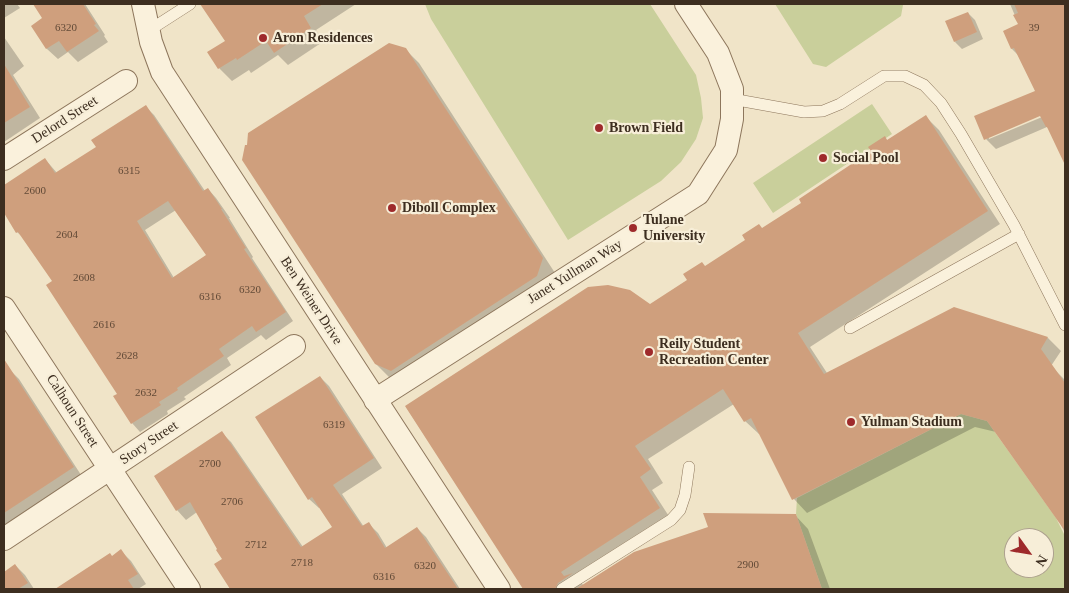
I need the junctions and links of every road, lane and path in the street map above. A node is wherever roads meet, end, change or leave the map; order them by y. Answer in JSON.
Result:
{"nodes":[{"id":1,"x":143,"y":4,"type":"edge"},
{"id":2,"x":190,"y":4,"type":"edge"},
{"id":3,"x":686,"y":4,"type":"edge"},
{"id":4,"x":148,"y":31,"type":"junction"},
{"id":5,"x":126,"y":81,"type":"dead end"},
{"id":6,"x":732,"y":98,"type":"junction"},
{"id":7,"x":4,"y":159,"type":"edge"},
{"id":8,"x":1019,"y":234,"type":"junction"},
{"id":9,"x":4,"y":308,"type":"edge"},
{"id":10,"x":1065,"y":325,"type":"edge"},
{"id":11,"x":850,"y":328,"type":"dead end"},
{"id":12,"x":294,"y":346,"type":"dead end"},
{"id":13,"x":375,"y":400,"type":"junction"},
{"id":14,"x":689,"y":467,"type":"dead end"},
{"id":15,"x":110,"y":469,"type":"junction"},
{"id":16,"x":4,"y":539,"type":"edge"},
{"id":17,"x":189,"y":589,"type":"edge"},
{"id":18,"x":499,"y":589,"type":"edge"},
{"id":19,"x":562,"y":589,"type":"edge"}],
"edges":[{"from":1,"to":4,"type":"street","name":"Ben Weiner Drive"},
{"from":2,"to":4,"type":"lane"},
{"from":3,"to":6,"type":"street","name":"Janet Yullman Way"},
{"from":4,"to":13,"type":"street","name":"Ben Weiner Drive"},
{"from":5,"to":7,"type":"street","name":"Delord Street"},
{"from":6,"to":8,"type":"lane"},
{"from":6,"to":13,"type":"street","name":"Janet Yullman Way"},
{"from":8,"to":10,"type":"lane"},
{"from":8,"to":11,"type":"lane"},
{"from":9,"to":15,"type":"street","name":"Calhoun Street"},
{"from":12,"to":15,"type":"street","name":"Story Street"},
{"from":13,"to":18,"type":"street","name":"Ben Weiner Drive"},
{"from":14,"to":19,"type":"lane"},
{"from":15,"to":16,"type":"street","name":"Story Street"},
{"from":15,"to":17,"type":"street","name":"Calhoun Street"}]}
